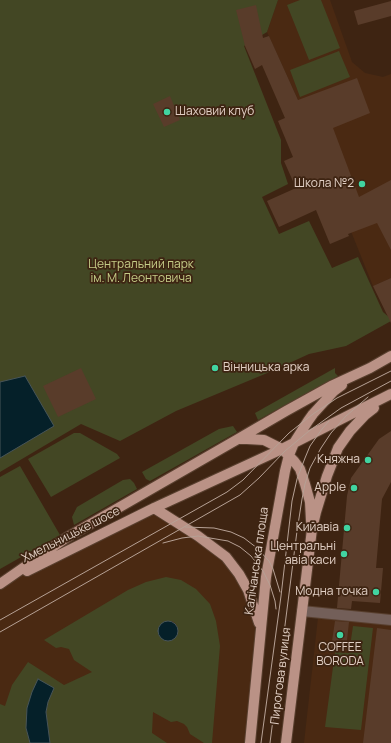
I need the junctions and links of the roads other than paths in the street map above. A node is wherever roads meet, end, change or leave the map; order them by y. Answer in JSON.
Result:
{"nodes":[{"id":1,"x":391,"y":356,"type":"edge"},
{"id":2,"x":367,"y":369,"type":"junction"},
{"id":3,"x":391,"y":396,"type":"edge"},
{"id":4,"x":238,"y":439,"type":"junction"},
{"id":5,"x":294,"y":443,"type":"junction"},
{"id":6,"x":286,"y":452,"type":"junction"},
{"id":7,"x":154,"y":508,"type":"junction"},
{"id":8,"x":312,"y":529,"type":"junction"},
{"id":9,"x":0,"y":584,"type":"edge"},
{"id":10,"x":302,"y":611,"type":"junction"},
{"id":11,"x":391,"y":620,"type":"edge"},
{"id":12,"x":261,"y":627,"type":"junction"},
{"id":13,"x":250,"y":743,"type":"edge"},
{"id":14,"x":286,"y":743,"type":"edge"}],
"edges":[{"from":1,"to":2,"type":"main road"},
{"from":2,"to":4,"type":"main road"},
{"from":2,"to":5,"type":"main road"},
{"from":3,"to":5,"type":"main road"},
{"from":3,"to":8,"type":"main road"},
{"from":4,"to":6,"type":"main road"},
{"from":4,"to":9,"type":"main road"},
{"from":5,"to":6,"type":"main road"},
{"from":6,"to":7,"type":"main road"},
{"from":6,"to":8,"type":"main road"},
{"from":6,"to":12,"type":"main road","name":"Калічанська площа"},
{"from":7,"to":9,"type":"main road","name":"Хмельницьке шосе"},
{"from":7,"to":12,"type":"main road","name":"Калічанська площа"},
{"from":8,"to":10,"type":"main road"},
{"from":10,"to":11,"type":"lane"},
{"from":10,"to":14,"type":"main road","name":"Пирогова вулиця"},
{"from":12,"to":13,"type":"main road","name":"Пирогова вулиця"}]}
